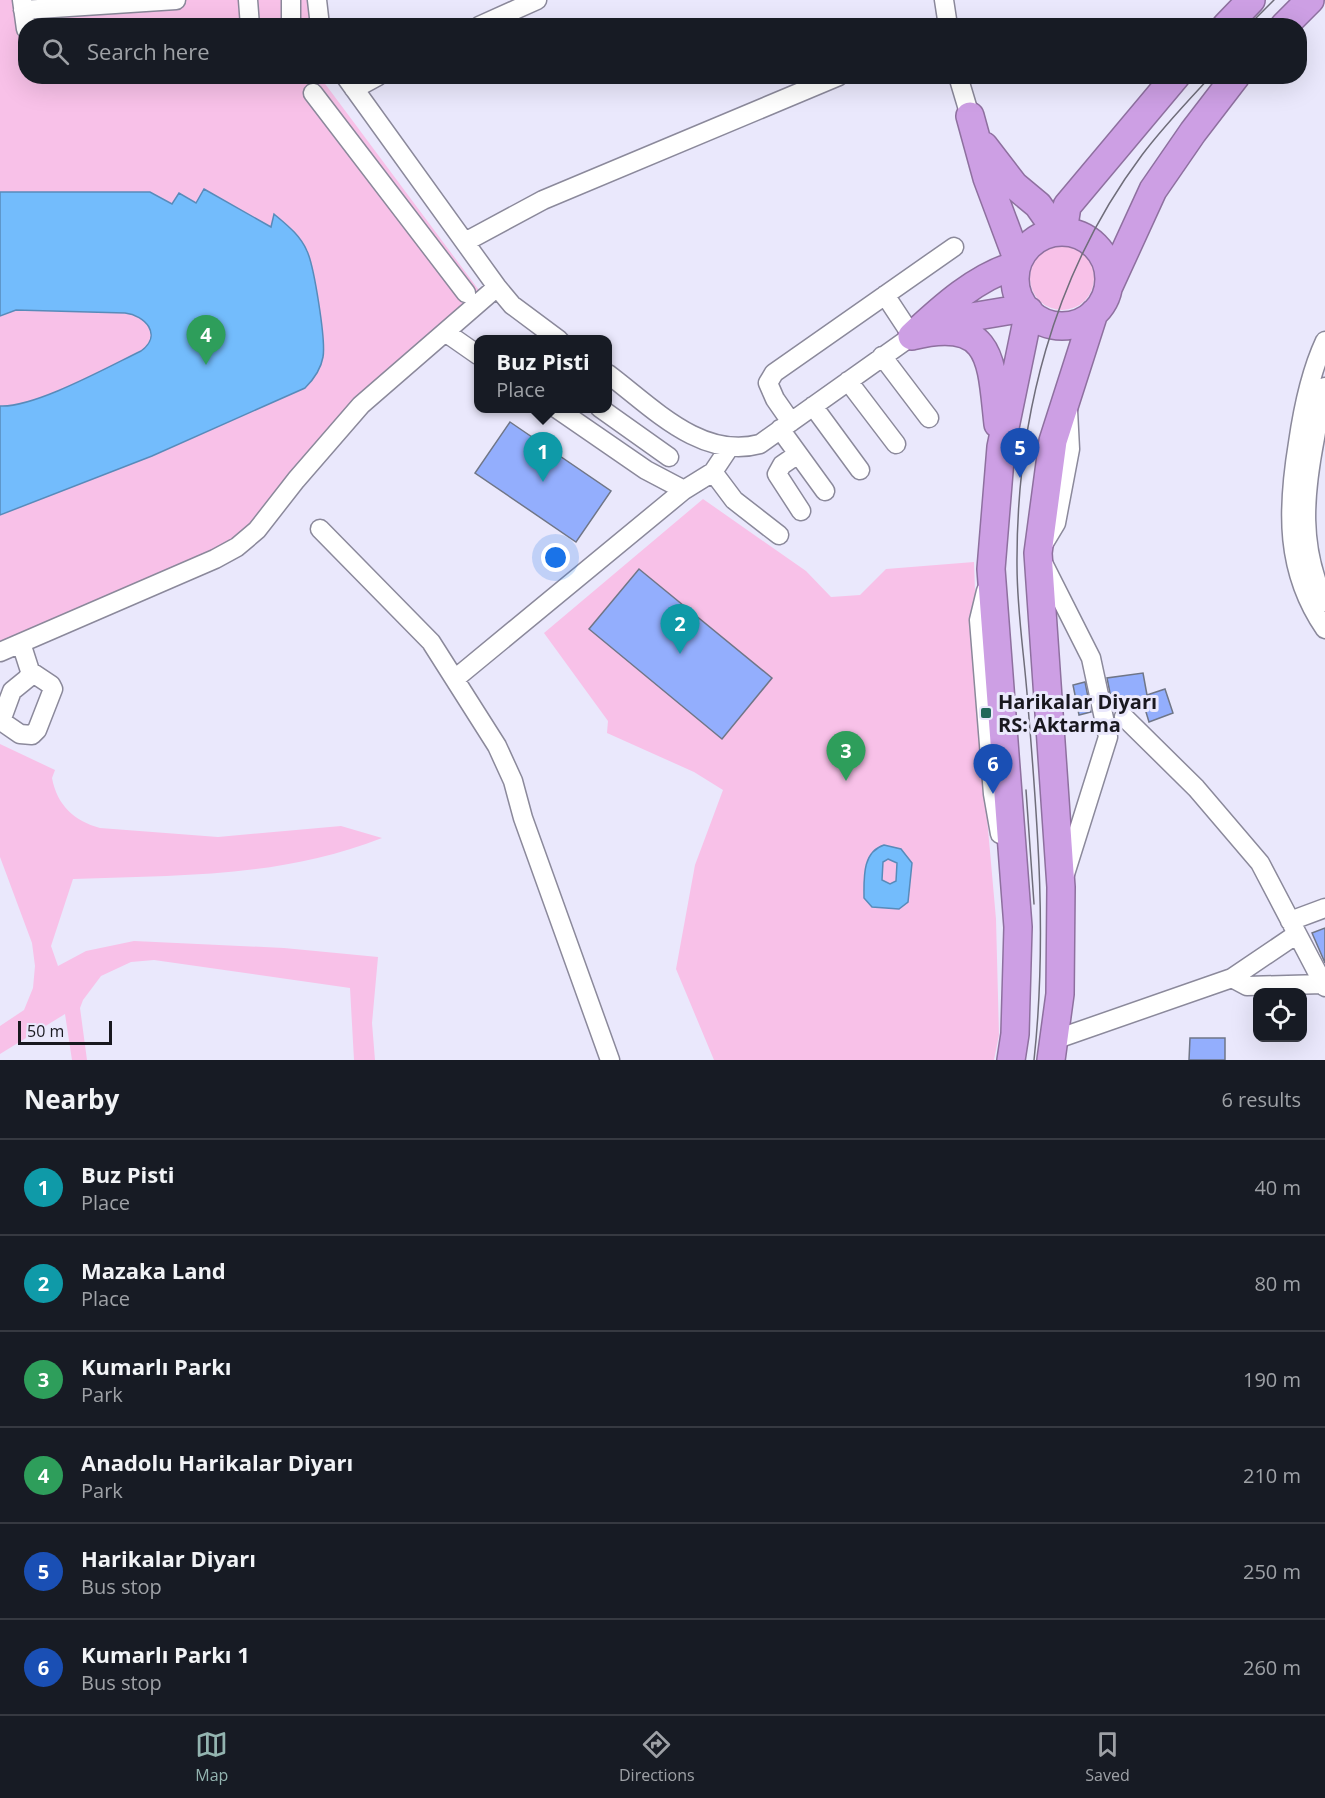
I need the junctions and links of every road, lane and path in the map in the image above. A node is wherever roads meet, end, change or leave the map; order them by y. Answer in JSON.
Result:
{"nodes":[{"id":1,"x":176,"y":0,"type":"edge"},
{"id":2,"x":248,"y":0,"type":"edge"},
{"id":3,"x":291,"y":0,"type":"edge"},
{"id":4,"x":317,"y":0,"type":"edge"},
{"id":5,"x":537,"y":0,"type":"edge"},
{"id":6,"x":944,"y":0,"type":"edge"},
{"id":7,"x":1251,"y":0,"type":"edge"},
{"id":8,"x":1310,"y":0,"type":"edge"},
{"id":9,"x":23,"y":5,"type":"edge"},
{"id":10,"x":249,"y":18,"type":"edge"},
{"id":11,"x":291,"y":18,"type":"edge"},
{"id":12,"x":319,"y":18,"type":"edge"},
{"id":13,"x":497,"y":18,"type":"edge"},
{"id":14,"x":947,"y":18,"type":"edge"},
{"id":15,"x":1234,"y":18,"type":"edge"},
{"id":16,"x":1292,"y":18,"type":"edge"},
{"id":17,"x":350,"y":84,"type":"edge"},
{"id":18,"x":820,"y":84,"type":"edge"},
{"id":19,"x":960,"y":84,"type":"edge"},
{"id":20,"x":1169,"y":84,"type":"edge"},
{"id":21,"x":1230,"y":84,"type":"edge"},
{"id":22,"x":313,"y":93,"type":"dead end"},
{"id":23,"x":970,"y":116,"type":"junction"},
{"id":24,"x":415,"y":173,"type":"junction"},
{"id":25,"x":387,"y":191,"type":"junction"},
{"id":26,"x":1060,"y":232,"type":"junction"},
{"id":27,"x":465,"y":242,"type":"junction"},
{"id":28,"x":954,"y":247,"type":"dead end"},
{"id":29,"x":1018,"y":263,"type":"junction"},
{"id":30,"x":1108,"y":286,"type":"junction"},
{"id":31,"x":497,"y":287,"type":"junction"},
{"id":32,"x":466,"y":293,"type":"dead end"},
{"id":33,"x":885,"y":295,"type":"junction"},
{"id":34,"x":1027,"y":310,"type":"junction"},
{"id":35,"x":1094,"y":314,"type":"junction"},
{"id":36,"x":445,"y":332,"type":"junction"},
{"id":37,"x":553,"y":335,"type":"edge"},
{"id":38,"x":912,"y":336,"type":"junction"},
{"id":39,"x":1325,"y":341,"type":"edge"},
{"id":40,"x":474,"y":353,"type":"edge"},
{"id":41,"x":882,"y":357,"type":"junction"},
{"id":42,"x":612,"y":377,"type":"edge"},
{"id":43,"x":848,"y":381,"type":"junction"},
{"id":44,"x":1325,"y":387,"type":"edge"},
{"id":45,"x":626,"y":388,"type":"junction"},
{"id":46,"x":612,"y":403,"type":"edge"},
{"id":47,"x":813,"y":406,"type":"junction"},
{"id":48,"x":563,"y":413,"type":"edge"},
{"id":49,"x":603,"y":413,"type":"edge"},
{"id":50,"x":607,"y":413,"type":"edge"},
{"id":51,"x":929,"y":418,"type":"dead end"},
{"id":52,"x":786,"y":425,"type":"junction"},
{"id":53,"x":594,"y":435,"type":"junction"},
{"id":54,"x":896,"y":444,"type":"dead end"},
{"id":55,"x":1001,"y":447,"type":"junction"},
{"id":56,"x":729,"y":448,"type":"junction"},
{"id":57,"x":798,"y":454,"type":"junction"},
{"id":58,"x":669,"y":457,"type":"dead end"},
{"id":59,"x":860,"y":470,"type":"dead end"},
{"id":60,"x":713,"y":472,"type":"junction"},
{"id":61,"x":684,"y":490,"type":"junction"},
{"id":62,"x":825,"y":491,"type":"dead end"},
{"id":63,"x":801,"y":511,"type":"dead end"},
{"id":64,"x":320,"y":529,"type":"dead end"},
{"id":65,"x":779,"y":535,"type":"dead end"},
{"id":66,"x":1038,"y":553,"type":"junction"},
{"id":67,"x":1325,"y":602,"type":"edge"},
{"id":68,"x":1325,"y":629,"type":"edge"},
{"id":69,"x":21,"y":643,"type":"junction"},
{"id":70,"x":0,"y":652,"type":"edge"},
{"id":71,"x":30,"y":671,"type":"dead end"},
{"id":72,"x":456,"y":678,"type":"junction"},
{"id":73,"x":1124,"y":717,"type":"dead end"},
{"id":74,"x":1061,"y":887,"type":"junction"},
{"id":75,"x":1325,"y":908,"type":"edge"},
{"id":76,"x":1293,"y":927,"type":"junction"},
{"id":77,"x":1232,"y":978,"type":"junction"},
{"id":78,"x":1324,"y":986,"type":"edge"},
{"id":79,"x":1053,"y":1050,"type":"edge"},
{"id":80,"x":610,"y":1060,"type":"edge"},
{"id":81,"x":1011,"y":1060,"type":"edge"}],
"edges":[{"from":1,"to":9,"type":"street"},
{"from":2,"to":10,"type":"street"},
{"from":3,"to":11,"type":"street"},
{"from":4,"to":12,"type":"street"},
{"from":5,"to":13,"type":"street"},
{"from":6,"to":14,"type":"street"},
{"from":7,"to":15,"type":"highway"},
{"from":8,"to":16,"type":"highway"},
{"from":17,"to":24,"type":"street"},
{"from":18,"to":27,"type":"street"},
{"from":19,"to":23,"type":"street"},
{"from":20,"to":26,"type":"highway"},
{"from":21,"to":30,"type":"highway"},
{"from":22,"to":25,"type":"street"},
{"from":23,"to":26,"type":"highway"},
{"from":23,"to":29,"type":"highway"},
{"from":24,"to":25,"type":"street"},
{"from":24,"to":27,"type":"street"},
{"from":25,"to":32,"type":"street"},
{"from":26,"to":29,"type":"highway"},
{"from":26,"to":30,"type":"highway"},
{"from":27,"to":31,"type":"street"},
{"from":28,"to":33,"type":"street"},
{"from":29,"to":34,"type":"highway"},
{"from":29,"to":38,"type":"highway"},
{"from":30,"to":35,"type":"highway"},
{"from":31,"to":36,"type":"street"},
{"from":31,"to":37,"type":"street"},
{"from":33,"to":38,"type":"street"},
{"from":33,"to":52,"type":"street"},
{"from":34,"to":35,"type":"highway"},
{"from":34,"to":38,"type":"highway"},
{"from":34,"to":55,"type":"highway"},
{"from":35,"to":66,"type":"highway"},
{"from":36,"to":40,"type":"street"},
{"from":36,"to":69,"type":"street"},
{"from":38,"to":41,"type":"street"},
{"from":38,"to":55,"type":"highway"},
{"from":39,"to":68,"type":"street"},
{"from":41,"to":43,"type":"street"},
{"from":41,"to":51,"type":"street"},
{"from":42,"to":45,"type":"street"},
{"from":43,"to":47,"type":"street"},
{"from":43,"to":54,"type":"street"},
{"from":44,"to":67,"type":"street"},
{"from":45,"to":46,"type":"street"},
{"from":45,"to":56,"type":"street"},
{"from":47,"to":52,"type":"street"},
{"from":47,"to":59,"type":"street"},
{"from":48,"to":53,"type":"street"},
{"from":49,"to":53,"type":"street"},
{"from":50,"to":58,"type":"street"},
{"from":52,"to":56,"type":"street"},
{"from":52,"to":57,"type":"street"},
{"from":53,"to":61,"type":"street"},
{"from":55,"to":81,"type":"highway"},
{"from":56,"to":60,"type":"street"},
{"from":57,"to":62,"type":"street"},
{"from":57,"to":63,"type":"street"},
{"from":60,"to":61,"type":"street"},
{"from":60,"to":65,"type":"street"},
{"from":61,"to":72,"type":"street"},
{"from":64,"to":72,"type":"street"},
{"from":66,"to":74,"type":"highway"},
{"from":66,"to":74,"type":"street"},
{"from":69,"to":70,"type":"street"},
{"from":69,"to":71,"type":"street"},
{"from":72,"to":80,"type":"street"},
{"from":73,"to":76,"type":"street"},
{"from":74,"to":79,"type":"highway"},
{"from":75,"to":76,"type":"street"},
{"from":76,"to":77,"type":"street"},
{"from":76,"to":78,"type":"street"},
{"from":77,"to":78,"type":"street"},
{"from":77,"to":79,"type":"street"}]}
